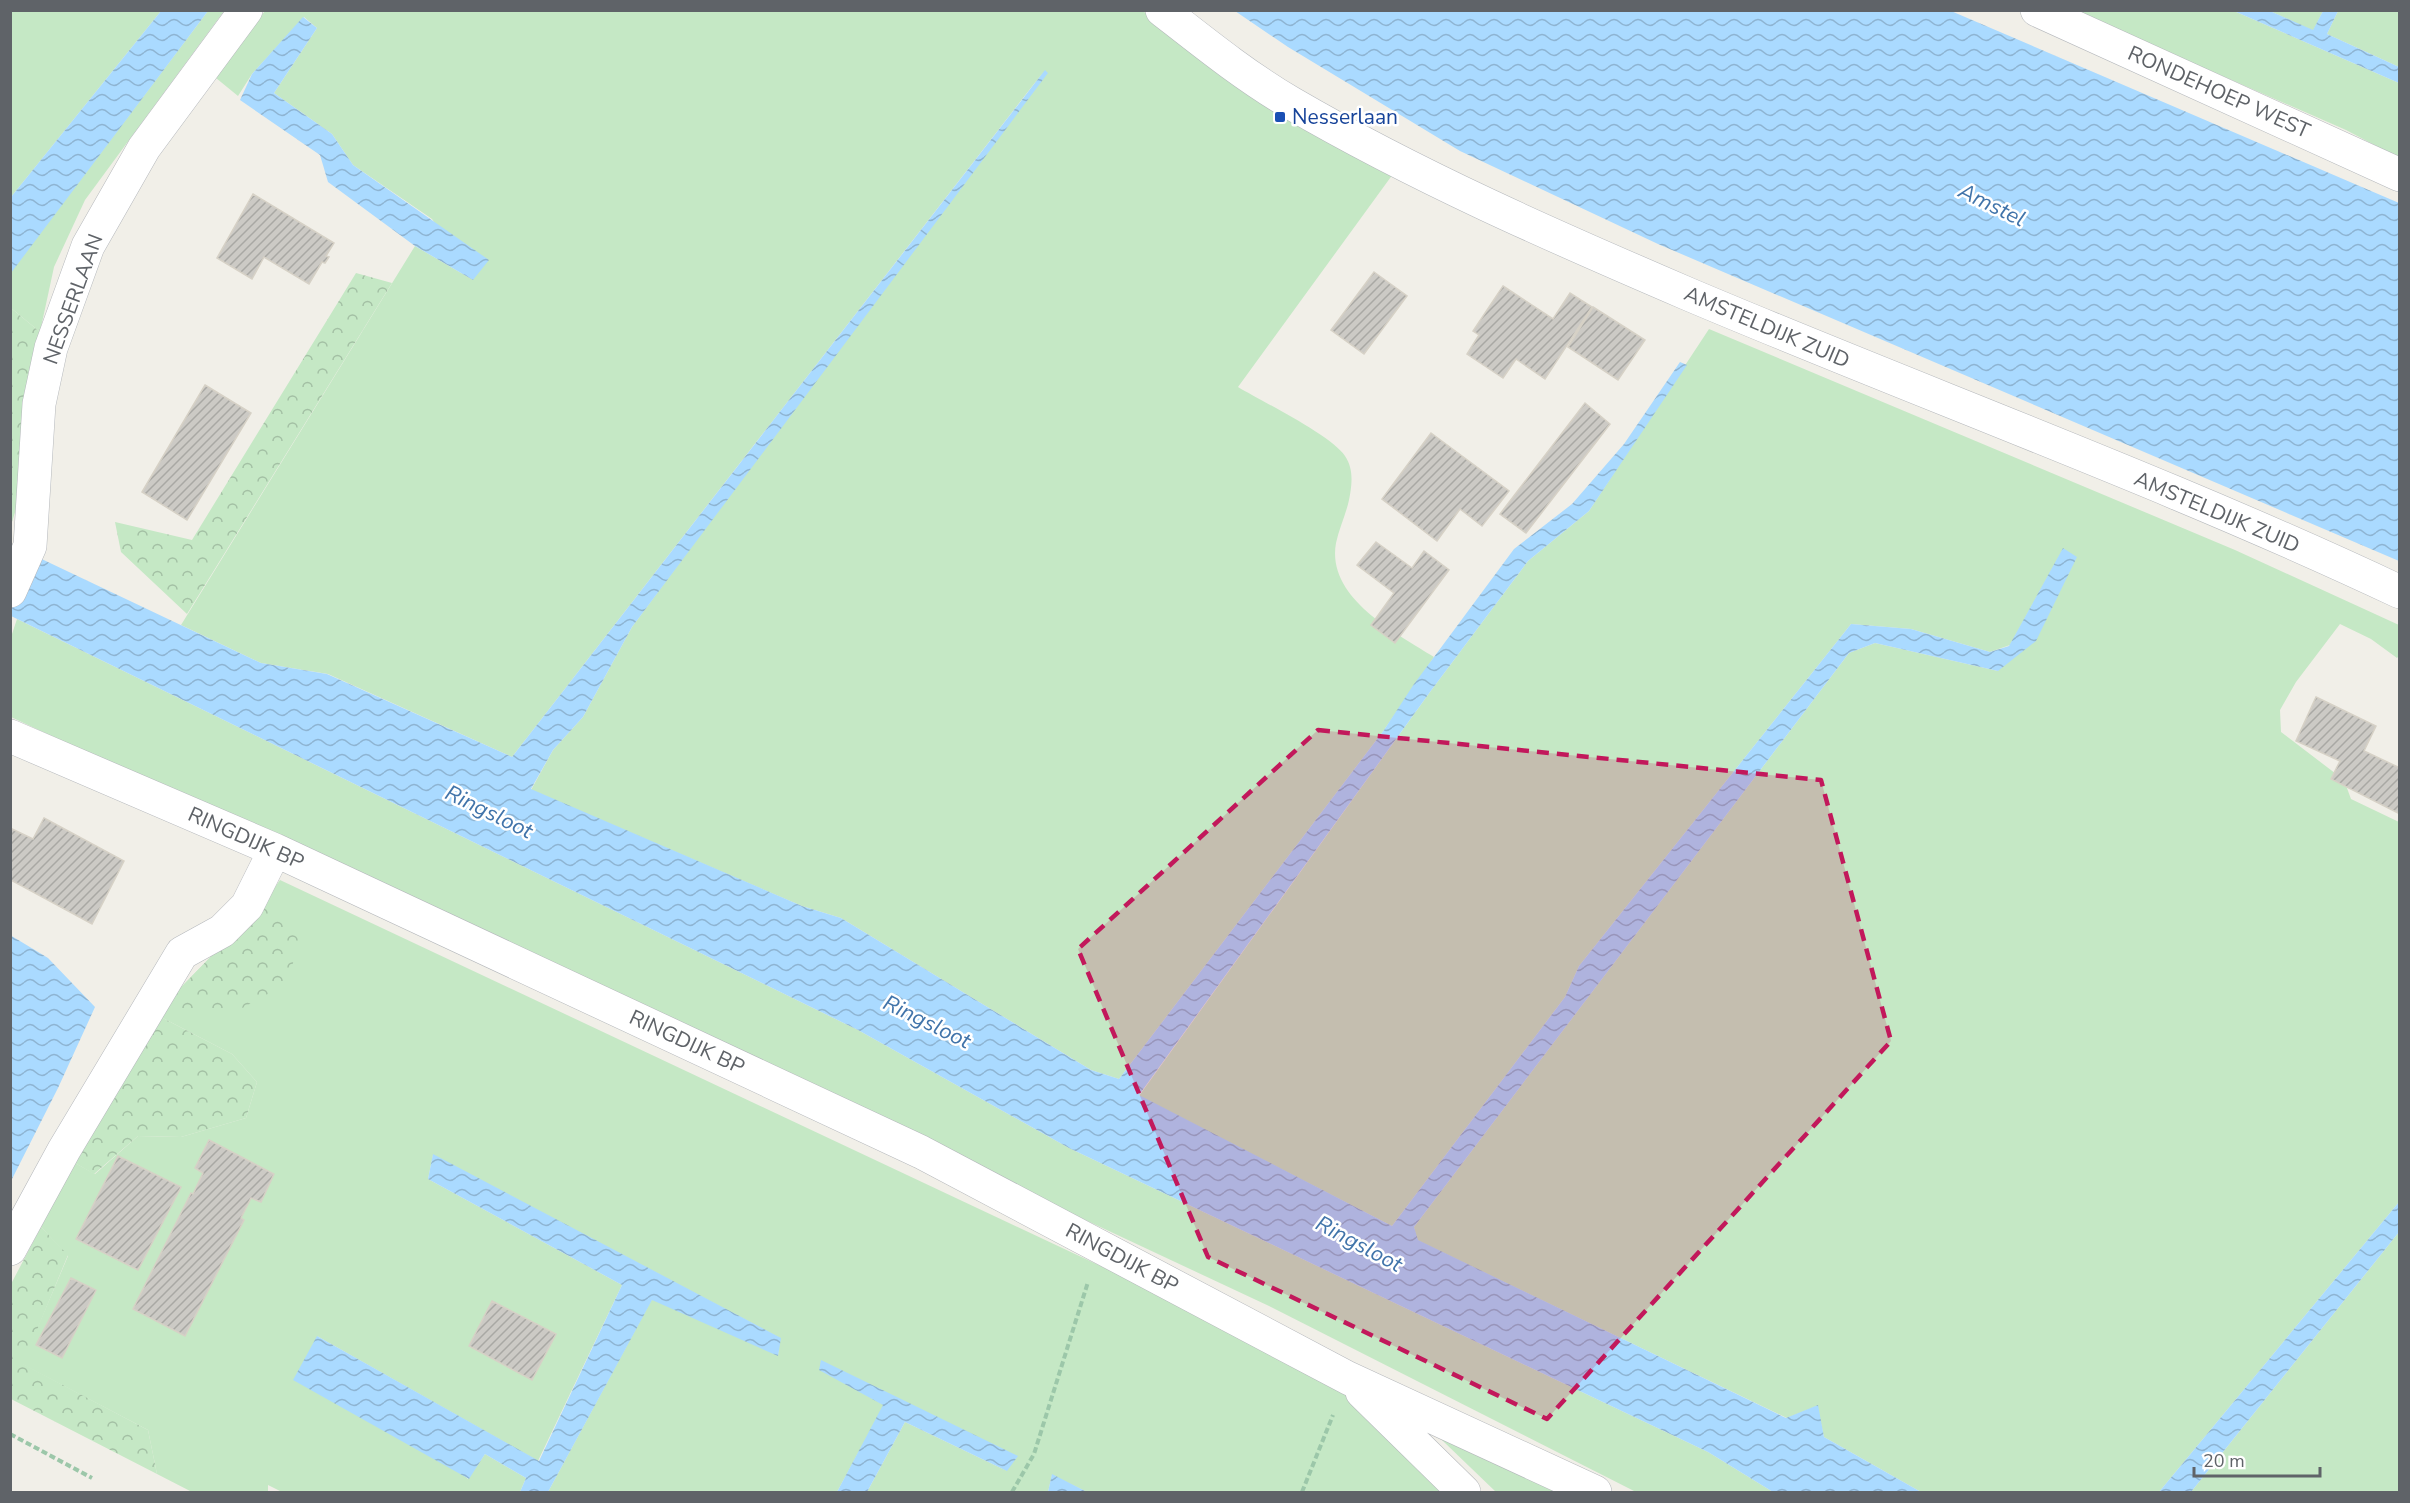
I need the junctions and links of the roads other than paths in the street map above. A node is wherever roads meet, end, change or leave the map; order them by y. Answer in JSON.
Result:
{"nodes":[{"id":1,"x":246,"y":10,"type":"edge"},
{"id":2,"x":1162,"y":10,"type":"edge"},
{"id":3,"x":2037,"y":10,"type":"edge"},
{"id":4,"x":2400,"y":175,"type":"edge"},
{"id":5,"x":10,"y":591,"type":"edge"},
{"id":6,"x":2400,"y":592,"type":"edge"},
{"id":7,"x":10,"y":736,"type":"edge"},
{"id":8,"x":274,"y":850,"type":"junction"},
{"id":9,"x":10,"y":1249,"type":"edge"},
{"id":10,"x":1348,"y":1378,"type":"junction"},
{"id":11,"x":1464,"y":1492,"type":"edge"},
{"id":12,"x":1595,"y":1492,"type":"edge"}],
"edges":[{"from":1,"to":5,"type":"street","name":"NESSERLAAN"},
{"from":2,"to":6,"type":"street","name":"AMSTELDIJK ZUID"},
{"from":3,"to":4,"type":"street","name":"RONDEHOEP WEST"},
{"from":7,"to":8,"type":"street","name":"RINGDIJK BP"},
{"from":8,"to":9,"type":"street"},
{"from":8,"to":10,"type":"street","name":"RINGDIJK BP"},
{"from":10,"to":11,"type":"street","name":"RINGDIJK BP"},
{"from":10,"to":12,"type":"street","name":"RINGDIJK BP"}]}
